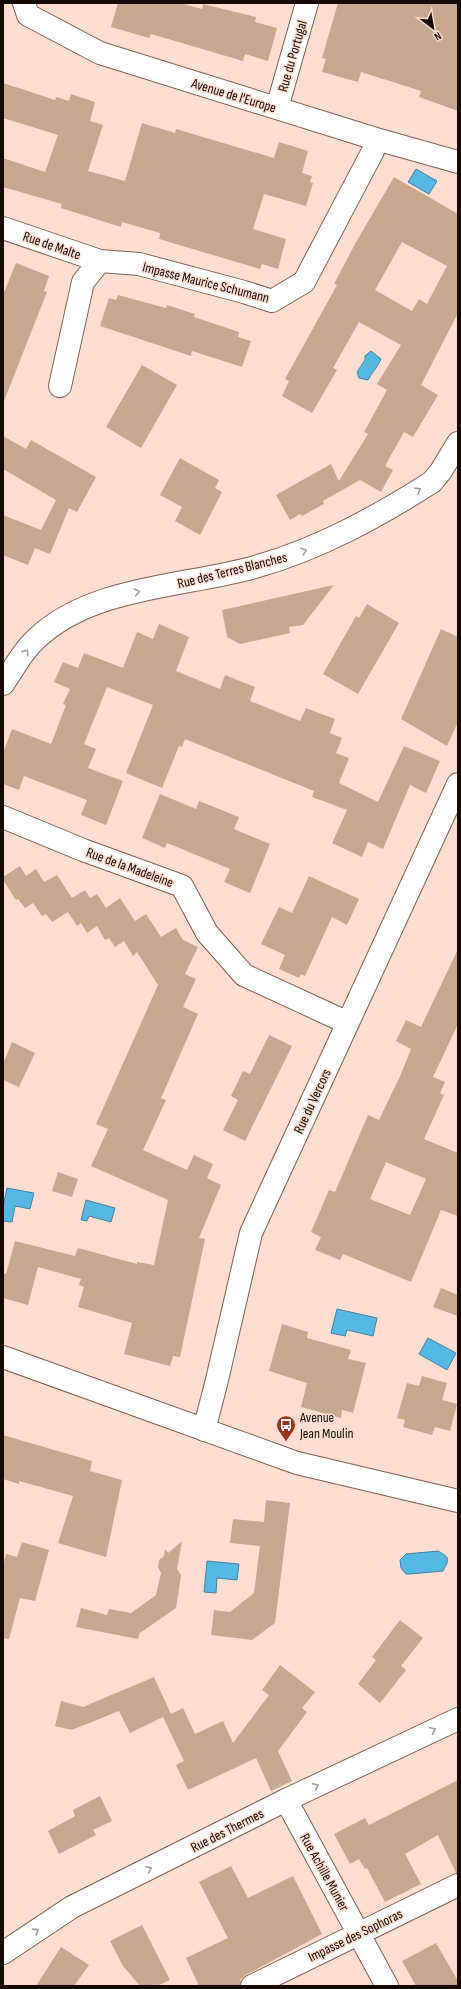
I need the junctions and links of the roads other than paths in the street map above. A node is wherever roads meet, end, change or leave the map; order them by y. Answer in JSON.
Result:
{"nodes":[{"id":1,"x":24,"y":3,"type":"edge"},
{"id":2,"x":307,"y":3,"type":"edge"},
{"id":3,"x":277,"y":108,"type":"junction"},
{"id":4,"x":376,"y":139,"type":"junction"},
{"id":5,"x":458,"y":162,"type":"edge"},
{"id":6,"x":3,"y":228,"type":"edge"},
{"id":7,"x":100,"y":261,"type":"junction"},
{"id":8,"x":60,"y":386,"type":"dead end"},
{"id":9,"x":458,"y":443,"type":"edge"},
{"id":10,"x":3,"y":684,"type":"edge"},
{"id":11,"x":458,"y":784,"type":"edge"},
{"id":12,"x":3,"y":817,"type":"edge"},
{"id":13,"x":348,"y":1023,"type":"junction"},
{"id":14,"x":3,"y":1357,"type":"edge"},
{"id":15,"x":204,"y":1430,"type":"junction"},
{"id":16,"x":458,"y":1501,"type":"edge"},
{"id":17,"x":458,"y":1719,"type":"edge"},
{"id":18,"x":286,"y":1800,"type":"junction"},
{"id":19,"x":458,"y":1885,"type":"edge"},
{"id":20,"x":359,"y":1932,"type":"junction"},
{"id":21,"x":3,"y":1953,"type":"edge"},
{"id":22,"x":252,"y":1986,"type":"edge"},
{"id":23,"x":388,"y":1986,"type":"edge"}],
"edges":[{"from":1,"to":3,"type":"street","name":"Avenue de l'Europe"},
{"from":2,"to":3,"type":"street","name":"Rue du Portugal"},
{"from":3,"to":4,"type":"street","name":"Avenue de l'Europe"},
{"from":4,"to":5,"type":"street","name":"Avenue de l'Europe"},
{"from":4,"to":7,"type":"street","name":"Impasse Maurice Schumann"},
{"from":6,"to":7,"type":"street","name":"Rue de Malte"},
{"from":7,"to":8,"type":"street"},
{"from":10,"to":9,"type":"street","name":"Rue des Terres Blanches","one_way":true},
{"from":11,"to":13,"type":"street","name":"Rue du Vercors"},
{"from":12,"to":13,"type":"street","name":"Rue de la Madeleine"},
{"from":13,"to":15,"type":"street","name":"Rue du Vercors"},
{"from":14,"to":15,"type":"street"},
{"from":15,"to":16,"type":"street"},
{"from":18,"to":17,"type":"street","name":"Rue des Thermes","one_way":true},
{"from":18,"to":20,"type":"street","name":"Rue Achille Munier"},
{"from":21,"to":18,"type":"street","name":"Rue des Thermes","one_way":true},
{"from":19,"to":20,"type":"street","name":"Impasse des Sophoras"},
{"from":20,"to":22,"type":"street","name":"Impasse des Sophoras"},
{"from":20,"to":23,"type":"street","name":"Rue Achille Munier"}]}
